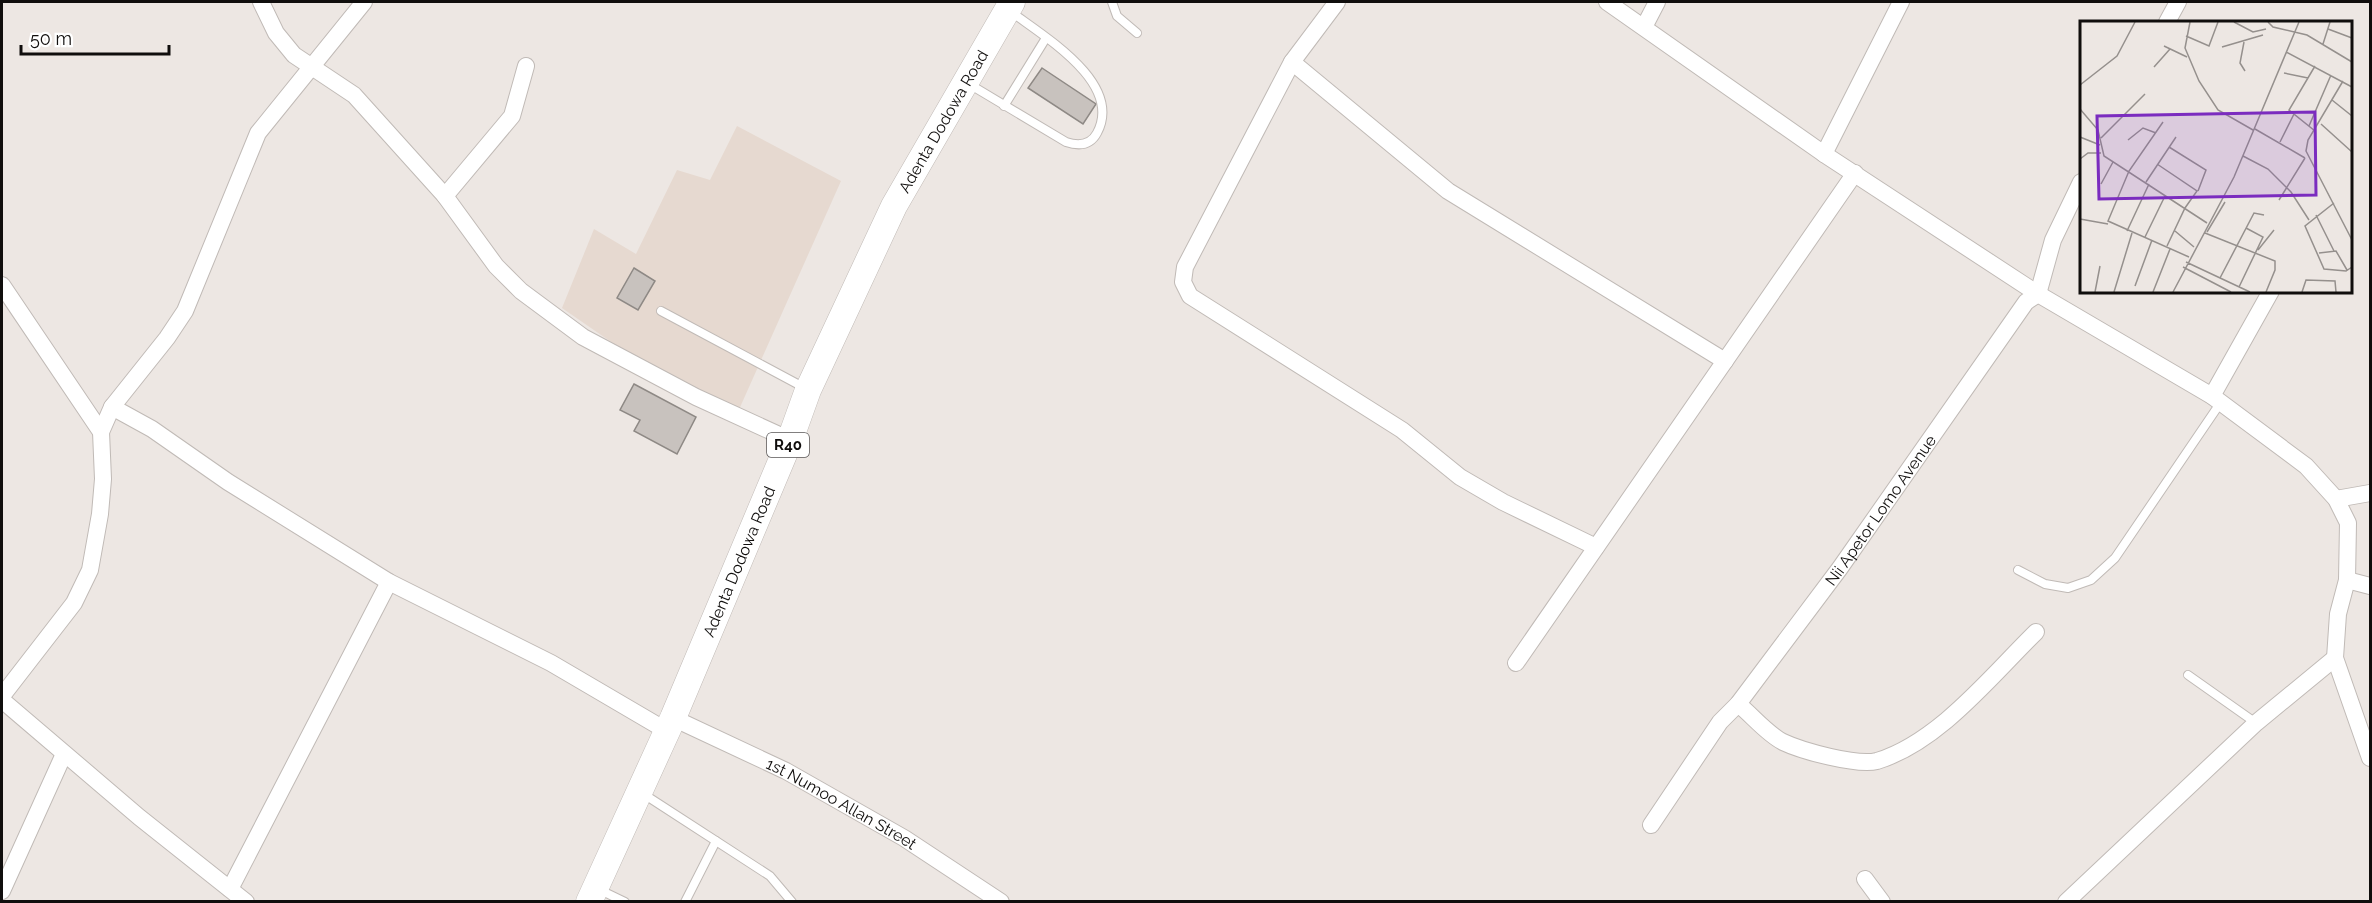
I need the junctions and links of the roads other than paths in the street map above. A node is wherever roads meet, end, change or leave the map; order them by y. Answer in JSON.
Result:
{"nodes":[{"id":1,"x":261,"y":2,"type":"edge"},
{"id":2,"x":364,"y":2,"type":"edge"},
{"id":3,"x":1112,"y":2,"type":"edge"},
{"id":4,"x":1336,"y":2,"type":"edge"},
{"id":5,"x":1607,"y":2,"type":"edge"},
{"id":6,"x":1657,"y":2,"type":"edge"},
{"id":7,"x":1901,"y":2,"type":"edge"},
{"id":8,"x":2178,"y":2,"type":"edge"},
{"id":9,"x":1009,"y":5,"type":"edge"},
{"id":10,"x":2168,"y":21,"type":"edge"},
{"id":11,"x":1644,"y":27,"type":"junction"},
{"id":12,"x":1137,"y":33,"type":"dead end"},
{"id":13,"x":1046,"y":38,"type":"junction"},
{"id":14,"x":1292,"y":63,"type":"junction"},
{"id":15,"x":312,"y":66,"type":"junction"},
{"id":16,"x":526,"y":66,"type":"dead end"},
{"id":17,"x":966,"y":82,"type":"junction"},
{"id":18,"x":1004,"y":106,"type":"junction"},
{"id":19,"x":1824,"y":154,"type":"junction"},
{"id":20,"x":1855,"y":173,"type":"junction"},
{"id":21,"x":2080,"y":184,"type":"edge"},
{"id":22,"x":444,"y":196,"type":"junction"},
{"id":23,"x":2,"y":285,"type":"edge"},
{"id":24,"x":2270,"y":292,"type":"edge"},
{"id":25,"x":2038,"y":294,"type":"junction"},
{"id":26,"x":661,"y":311,"type":"dead end"},
{"id":27,"x":1725,"y":361,"type":"junction"},
{"id":28,"x":808,"y":390,"type":"junction"},
{"id":29,"x":2216,"y":399,"type":"junction"},
{"id":30,"x":112,"y":407,"type":"junction"},
{"id":31,"x":101,"y":432,"type":"junction"},
{"id":32,"x":790,"y":440,"type":"junction"},
{"id":33,"x":2370,"y":493,"type":"edge"},
{"id":34,"x":2336,"y":499,"type":"junction"},
{"id":35,"x":1596,"y":547,"type":"junction"},
{"id":36,"x":2018,"y":570,"type":"dead end"},
{"id":37,"x":2347,"y":580,"type":"junction"},
{"id":38,"x":389,"y":582,"type":"junction"},
{"id":39,"x":2370,"y":586,"type":"edge"},
{"id":40,"x":2036,"y":632,"type":"dead end"},
{"id":41,"x":2335,"y":658,"type":"junction"},
{"id":42,"x":1516,"y":663,"type":"dead end"},
{"id":43,"x":2188,"y":675,"type":"dead end"},
{"id":44,"x":2,"y":698,"type":"edge"},
{"id":45,"x":1738,"y":704,"type":"junction"},
{"id":46,"x":2256,"y":723,"type":"junction"},
{"id":47,"x":670,"y":725,"type":"junction"},
{"id":48,"x":64,"y":754,"type":"junction"},
{"id":49,"x":2370,"y":758,"type":"edge"},
{"id":50,"x":639,"y":791,"type":"junction"},
{"id":51,"x":1651,"y":825,"type":"dead end"},
{"id":52,"x":716,"y":841,"type":"junction"},
{"id":53,"x":1865,"y":879,"type":"dead end"},
{"id":54,"x":230,"y":889,"type":"junction"},
{"id":55,"x":2,"y":891,"type":"edge"},
{"id":56,"x":592,"y":895,"type":"edge"},
{"id":57,"x":246,"y":902,"type":"edge"},
{"id":58,"x":625,"y":902,"type":"edge"},
{"id":59,"x":685,"y":902,"type":"edge"},
{"id":60,"x":792,"y":902,"type":"edge"},
{"id":61,"x":1001,"y":902,"type":"edge"},
{"id":62,"x":1882,"y":902,"type":"edge"},
{"id":63,"x":2066,"y":902,"type":"edge"}],
"edges":[{"from":1,"to":15,"type":"street"},
{"from":2,"to":15,"type":"street"},
{"from":3,"to":12,"type":"lane"},
{"from":4,"to":14,"type":"street"},
{"from":5,"to":11,"type":"street"},
{"from":6,"to":11,"type":"street"},
{"from":7,"to":19,"type":"street"},
{"from":8,"to":10,"type":"street"},
{"from":9,"to":13,"type":"lane"},
{"from":9,"to":17,"type":"main road","name":"Adenta Dodowa Road","number":"R40"},
{"from":11,"to":19,"type":"street"},
{"from":13,"to":18,"type":"lane"},
{"from":13,"to":18,"type":"lane"},
{"from":14,"to":27,"type":"street"},
{"from":14,"to":35,"type":"street"},
{"from":15,"to":22,"type":"street"},
{"from":15,"to":30,"type":"street"},
{"from":16,"to":22,"type":"street"},
{"from":17,"to":18,"type":"lane"},
{"from":17,"to":28,"type":"main road","name":"Adenta Dodowa Road","number":"R40"},
{"from":19,"to":20,"type":"street"},
{"from":20,"to":25,"type":"street"},
{"from":20,"to":27,"type":"street"},
{"from":21,"to":25,"type":"street","name":"Nii Apetor Lomo Avenue"},
{"from":22,"to":32,"type":"street"},
{"from":23,"to":31,"type":"street"},
{"from":24,"to":29,"type":"street"},
{"from":25,"to":29,"type":"street"},
{"from":25,"to":45,"type":"street","name":"Nii Apetor Lomo Avenue"},
{"from":26,"to":28,"type":"lane"},
{"from":27,"to":35,"type":"street"},
{"from":28,"to":32,"type":"main road","name":"Adenta Dodowa Road","number":"R40"},
{"from":29,"to":34,"type":"street"},
{"from":29,"to":36,"type":"lane"},
{"from":30,"to":31,"type":"street"},
{"from":30,"to":38,"type":"street","name":"1st Numoo Allan Street"},
{"from":31,"to":44,"type":"street"},
{"from":32,"to":47,"type":"main road","name":"Adenta Dodowa Road","number":"R40"},
{"from":33,"to":34,"type":"street"},
{"from":34,"to":37,"type":"street"},
{"from":35,"to":42,"type":"street"},
{"from":37,"to":39,"type":"street"},
{"from":37,"to":41,"type":"street"},
{"from":38,"to":47,"type":"street","name":"1st Numoo Allan Street"},
{"from":38,"to":54,"type":"street"},
{"from":40,"to":45,"type":"street"},
{"from":41,"to":46,"type":"street"},
{"from":41,"to":49,"type":"street"},
{"from":43,"to":46,"type":"lane"},
{"from":44,"to":48,"type":"street"},
{"from":45,"to":51,"type":"street","name":"Nii Apetor Lomo Avenue"},
{"from":46,"to":63,"type":"street"},
{"from":47,"to":50,"type":"main road","name":"Adenta Dodowa Road","number":"R40"},
{"from":47,"to":61,"type":"street","name":"1st Numoo Allan Street"},
{"from":48,"to":54,"type":"street"},
{"from":48,"to":55,"type":"street"},
{"from":50,"to":52,"type":"lane"},
{"from":50,"to":56,"type":"main road","name":"Adenta Dodowa Road","number":"R40"},
{"from":52,"to":59,"type":"lane"},
{"from":52,"to":60,"type":"lane"},
{"from":53,"to":62,"type":"street"},
{"from":54,"to":57,"type":"street"},
{"from":56,"to":58,"type":"lane"}]}
